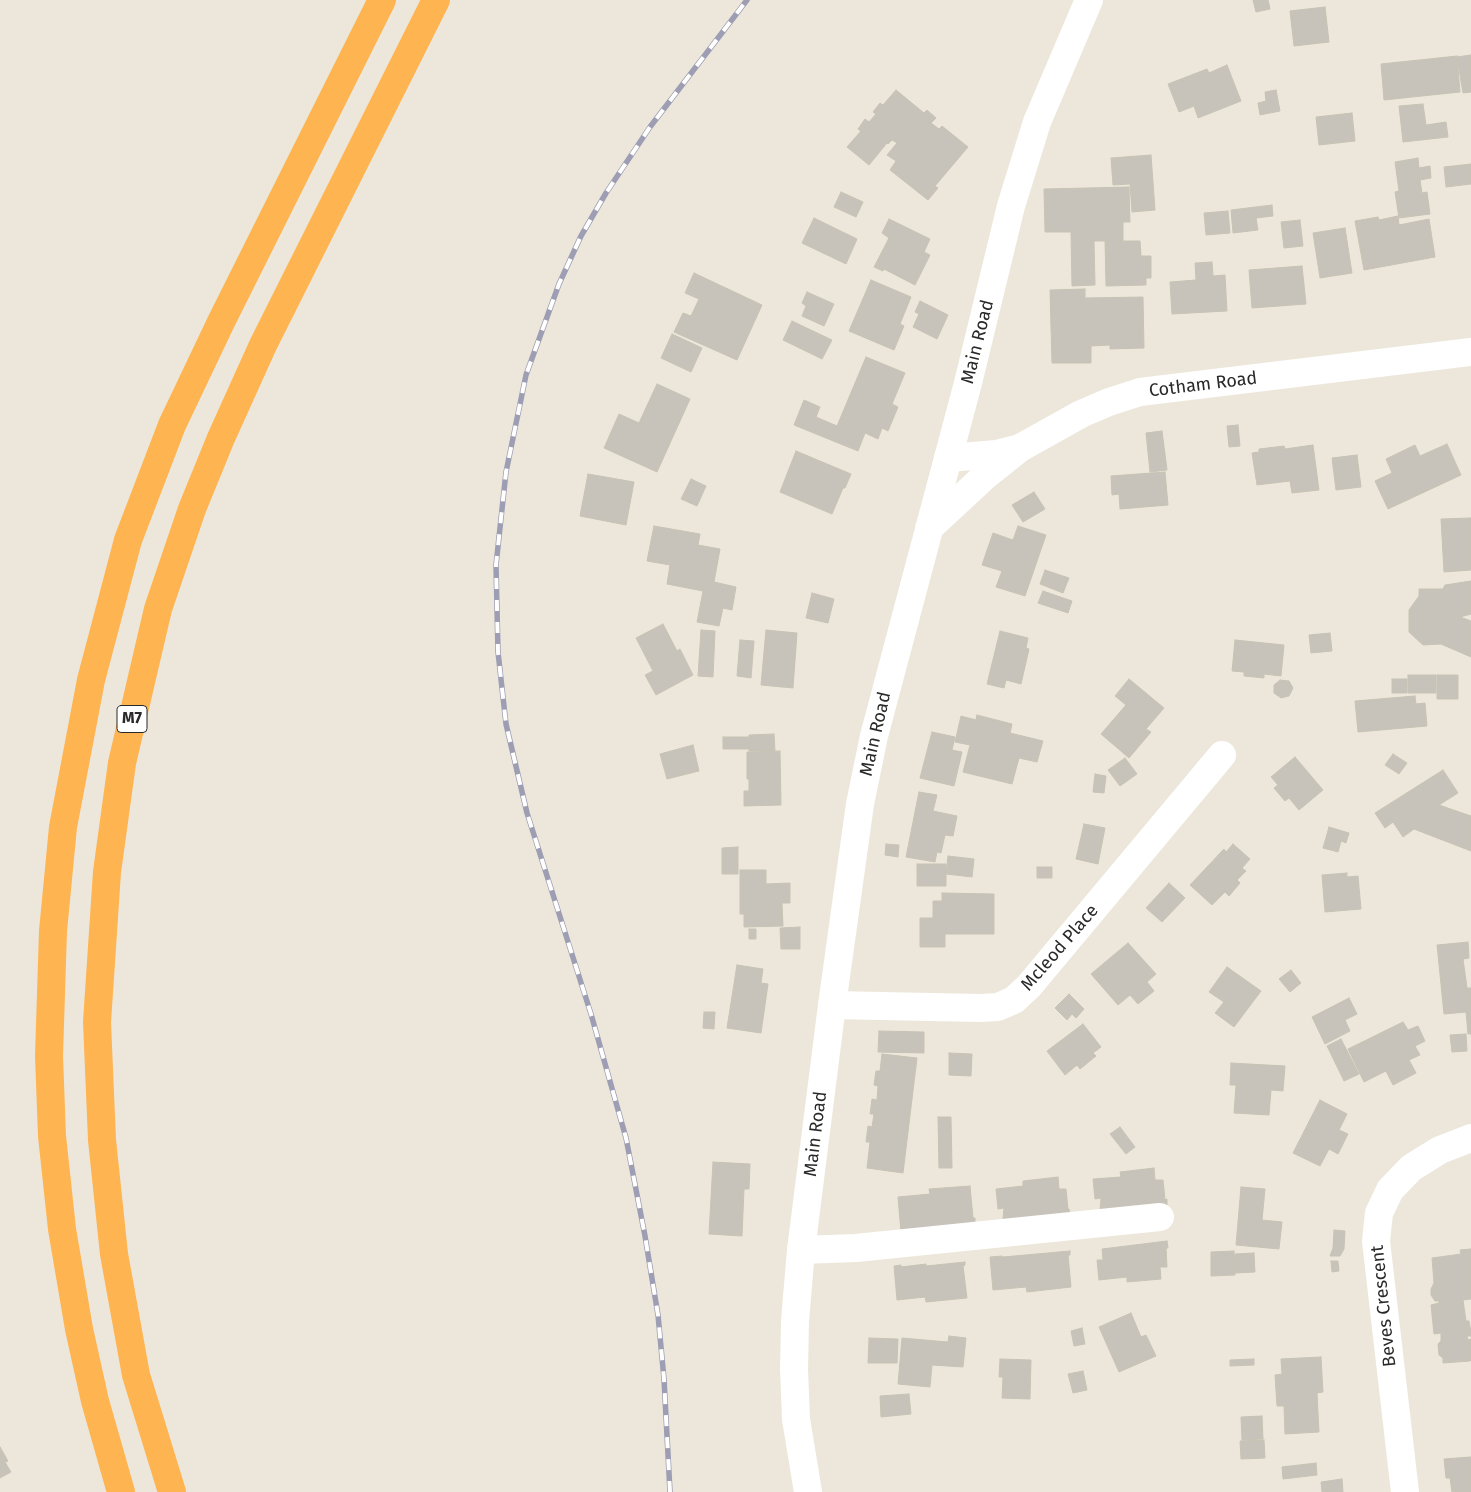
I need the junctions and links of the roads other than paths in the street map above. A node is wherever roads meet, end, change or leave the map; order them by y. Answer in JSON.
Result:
{"nodes":[{"id":1,"x":382,"y":0,"type":"edge"},
{"id":2,"x":436,"y":0,"type":"edge"},
{"id":3,"x":1090,"y":0,"type":"edge"},
{"id":4,"x":1471,"y":352,"type":"edge"},
{"id":5,"x":1020,"y":448,"type":"junction"},
{"id":6,"x":948,"y":458,"type":"junction"},
{"id":7,"x":929,"y":528,"type":"junction"},
{"id":8,"x":1222,"y":755,"type":"dead end"},
{"id":9,"x":832,"y":1006,"type":"junction"},
{"id":10,"x":1471,"y":1138,"type":"edge"},
{"id":11,"x":1160,"y":1217,"type":"dead end"},
{"id":12,"x":801,"y":1250,"type":"junction"},
{"id":13,"x":136,"y":1375,"type":"junction"},
{"id":14,"x":121,"y":1492,"type":"edge"},
{"id":15,"x":172,"y":1492,"type":"edge"},
{"id":16,"x":187,"y":1492,"type":"edge"},
{"id":17,"x":808,"y":1492,"type":"edge"},
{"id":18,"x":1405,"y":1492,"type":"edge"}],
"edges":[{"from":1,"to":14,"type":"highway"},
{"from":2,"to":13,"type":"highway","number":"M7"},
{"from":3,"to":6,"type":"street","name":"Main Road"},
{"from":4,"to":5,"type":"street","name":"Cotham Road"},
{"from":5,"to":6,"type":"street","name":"Cotham Road"},
{"from":5,"to":7,"type":"street"},
{"from":6,"to":7,"type":"street","name":"Main Road"},
{"from":7,"to":9,"type":"street","name":"Main Road"},
{"from":8,"to":9,"type":"street","name":"Mcleod Place"},
{"from":9,"to":12,"type":"street","name":"Main Road"},
{"from":10,"to":18,"type":"street","name":"Beves Crescent"},
{"from":11,"to":12,"type":"street"},
{"from":12,"to":17,"type":"street","name":"Main Road"},
{"from":13,"to":15,"type":"highway","number":"M7"},
{"from":13,"to":16,"type":"highway"}]}
